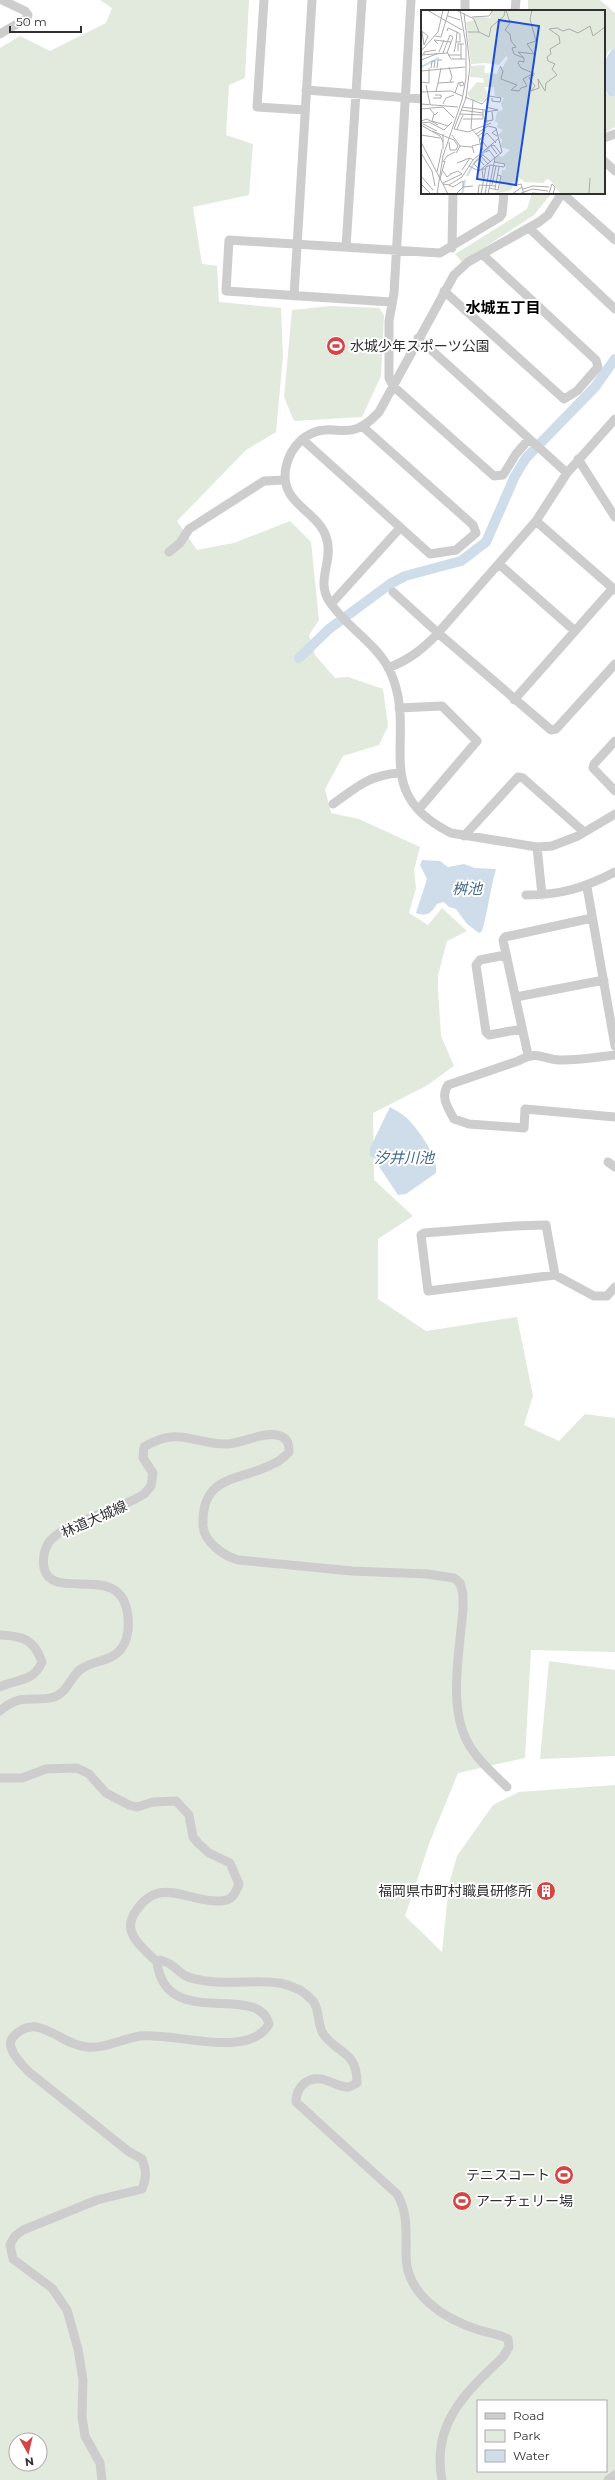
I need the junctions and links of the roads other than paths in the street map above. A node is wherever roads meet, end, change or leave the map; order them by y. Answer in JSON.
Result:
{"nodes":[{"id":1,"x":4,"y":0,"type":"edge"},
{"id":2,"x":264,"y":0,"type":"edge"},
{"id":3,"x":312,"y":0,"type":"edge"},
{"id":4,"x":362,"y":0,"type":"edge"},
{"id":5,"x":411,"y":0,"type":"edge"},
{"id":6,"x":465,"y":0,"type":"edge"},
{"id":7,"x":516,"y":0,"type":"edge"},
{"id":8,"x":464,"y":10,"type":"edge"},
{"id":9,"x":515,"y":10,"type":"edge"},
{"id":10,"x":0,"y":34,"type":"edge"},
{"id":11,"x":306,"y":90,"type":"junction"},
{"id":12,"x":356,"y":94,"type":"junction"},
{"id":13,"x":405,"y":98,"type":"junction"},
{"id":14,"x":421,"y":99,"type":"edge"},
{"id":15,"x":305,"y":110,"type":"junction"},
{"id":16,"x":615,"y":134,"type":"edge"},
{"id":17,"x":605,"y":138,"type":"edge"},
{"id":18,"x":605,"y":162,"type":"edge"},
{"id":19,"x":615,"y":171,"type":"edge"},
{"id":20,"x":453,"y":194,"type":"edge"},
{"id":21,"x":504,"y":194,"type":"edge"},
{"id":22,"x":561,"y":194,"type":"edge"},
{"id":23,"x":563,"y":194,"type":"edge"},
{"id":24,"x":529,"y":228,"type":"junction"},
{"id":25,"x":615,"y":240,"type":"edge"},
{"id":26,"x":297,"y":244,"type":"junction"},
{"id":27,"x":346,"y":248,"type":"junction"},
{"id":28,"x":452,"y":248,"type":"junction"},
{"id":29,"x":396,"y":251,"type":"junction"},
{"id":30,"x":482,"y":254,"type":"junction"},
{"id":31,"x":444,"y":291,"type":"junction"},
{"id":32,"x":294,"y":296,"type":"junction"},
{"id":33,"x":391,"y":302,"type":"junction"},
{"id":34,"x":615,"y":309,"type":"edge"},
{"id":35,"x":418,"y":338,"type":"junction"},
{"id":36,"x":393,"y":386,"type":"junction"},
{"id":37,"x":615,"y":419,"type":"edge"},
{"id":38,"x":362,"y":426,"type":"junction"},
{"id":39,"x":302,"y":439,"type":"junction"},
{"id":40,"x":530,"y":439,"type":"junction"},
{"id":41,"x":578,"y":459,"type":"junction"},
{"id":42,"x":567,"y":473,"type":"junction"},
{"id":43,"x":285,"y":480,"type":"junction"},
{"id":44,"x":615,"y":517,"type":"edge"},
{"id":45,"x":536,"y":522,"type":"junction"},
{"id":46,"x":400,"y":528,"type":"junction"},
{"id":47,"x":169,"y":552,"type":"dead end"},
{"id":48,"x":499,"y":564,"type":"junction"},
{"id":49,"x":614,"y":589,"type":"edge"},
{"id":50,"x":394,"y":592,"type":"dead end"},
{"id":51,"x":331,"y":604,"type":"junction"},
{"id":52,"x":575,"y":631,"type":"junction"},
{"id":53,"x":438,"y":633,"type":"junction"},
{"id":54,"x":615,"y":664,"type":"edge"},
{"id":55,"x":388,"y":668,"type":"junction"},
{"id":56,"x":514,"y":700,"type":"junction"},
{"id":57,"x":399,"y":708,"type":"junction"},
{"id":58,"x":615,"y":741,"type":"edge"},
{"id":59,"x":399,"y":773,"type":"junction"},
{"id":60,"x":615,"y":791,"type":"edge"},
{"id":61,"x":333,"y":804,"type":"dead end"},
{"id":62,"x":419,"y":809,"type":"junction"},
{"id":63,"x":615,"y":814,"type":"edge"},
{"id":64,"x":584,"y":832,"type":"junction"},
{"id":65,"x":464,"y":836,"type":"junction"},
{"id":66,"x":537,"y":847,"type":"junction"},
{"id":67,"x":615,"y":872,"type":"edge"},
{"id":68,"x":587,"y":887,"type":"junction"},
{"id":69,"x":526,"y":895,"type":"dead end"},
{"id":70,"x":542,"y":895,"type":"junction"},
{"id":71,"x":592,"y":918,"type":"junction"},
{"id":72,"x":507,"y":958,"type":"junction"},
{"id":73,"x":604,"y":980,"type":"junction"},
{"id":74,"x":516,"y":997,"type":"junction"},
{"id":75,"x":522,"y":1029,"type":"junction"},
{"id":76,"x":615,"y":1046,"type":"edge"},
{"id":77,"x":528,"y":1055,"type":"junction"},
{"id":78,"x":615,"y":1055,"type":"edge"},
{"id":79,"x":615,"y":1117,"type":"edge"},
{"id":80,"x":555,"y":1275,"type":"junction"},
{"id":81,"x":615,"y":1287,"type":"edge"},
{"id":82,"x":0,"y":1635,"type":"edge"},
{"id":83,"x":0,"y":1687,"type":"edge"},
{"id":84,"x":0,"y":1711,"type":"edge"},
{"id":85,"x":0,"y":1778,"type":"edge"},
{"id":86,"x":507,"y":1787,"type":"dead end"},
{"id":87,"x":157,"y":1962,"type":"junction"},
{"id":88,"x":615,"y":2475,"type":"edge"},
{"id":89,"x":102,"y":2480,"type":"edge"},
{"id":90,"x":442,"y":2480,"type":"edge"},
{"id":91,"x":608,"y":2480,"type":"edge"}],
"edges":[{"from":1,"to":10,"type":"street"},
{"from":2,"to":15,"type":"street"},
{"from":3,"to":11,"type":"street"},
{"from":4,"to":12,"type":"street"},
{"from":5,"to":13,"type":"street"},
{"from":6,"to":8,"type":"street"},
{"from":7,"to":9,"type":"street"},
{"from":11,"to":12,"type":"street"},
{"from":11,"to":15,"type":"street"},
{"from":12,"to":13,"type":"street"},
{"from":12,"to":27,"type":"street"},
{"from":13,"to":14,"type":"street"},
{"from":13,"to":29,"type":"street"},
{"from":15,"to":26,"type":"street"},
{"from":16,"to":17,"type":"street"},
{"from":18,"to":19,"type":"street"},
{"from":20,"to":28,"type":"street"},
{"from":21,"to":28,"type":"street"},
{"from":22,"to":24,"type":"street"},
{"from":23,"to":25,"type":"street"},
{"from":24,"to":30,"type":"street"},
{"from":24,"to":34,"type":"street"},
{"from":26,"to":27,"type":"street"},
{"from":26,"to":32,"type":"street"},
{"from":26,"to":32,"type":"street"},
{"from":27,"to":29,"type":"street"},
{"from":28,"to":29,"type":"street"},
{"from":29,"to":33,"type":"street"},
{"from":30,"to":31,"type":"street"},
{"from":30,"to":31,"type":"street"},
{"from":31,"to":35,"type":"street"},
{"from":32,"to":33,"type":"street"},
{"from":33,"to":36,"type":"street"},
{"from":35,"to":36,"type":"street"},
{"from":35,"to":40,"type":"street"},
{"from":36,"to":38,"type":"street"},
{"from":36,"to":40,"type":"street"},
{"from":37,"to":41,"type":"street"},
{"from":38,"to":39,"type":"street"},
{"from":38,"to":46,"type":"street"},
{"from":39,"to":43,"type":"street"},
{"from":39,"to":46,"type":"street"},
{"from":40,"to":42,"type":"street"},
{"from":41,"to":42,"type":"street"},
{"from":41,"to":44,"type":"street"},
{"from":42,"to":45,"type":"street"},
{"from":43,"to":47,"type":"street"},
{"from":43,"to":51,"type":"street"},
{"from":45,"to":48,"type":"street"},
{"from":45,"to":49,"type":"street"},
{"from":46,"to":51,"type":"street"},
{"from":48,"to":52,"type":"street"},
{"from":48,"to":53,"type":"street"},
{"from":49,"to":52,"type":"street"},
{"from":50,"to":53,"type":"street"},
{"from":51,"to":55,"type":"street"},
{"from":52,"to":56,"type":"street"},
{"from":53,"to":55,"type":"street"},
{"from":53,"to":56,"type":"street"},
{"from":54,"to":56,"type":"street"},
{"from":55,"to":57,"type":"street"},
{"from":57,"to":59,"type":"street"},
{"from":57,"to":62,"type":"street"},
{"from":58,"to":60,"type":"street"},
{"from":59,"to":61,"type":"street"},
{"from":59,"to":62,"type":"street"},
{"from":62,"to":65,"type":"street"},
{"from":63,"to":64,"type":"street"},
{"from":64,"to":65,"type":"street"},
{"from":64,"to":66,"type":"street"},
{"from":65,"to":66,"type":"street"},
{"from":66,"to":70,"type":"street"},
{"from":67,"to":68,"type":"street"},
{"from":68,"to":70,"type":"street"},
{"from":68,"to":71,"type":"street"},
{"from":69,"to":70,"type":"street"},
{"from":71,"to":72,"type":"street"},
{"from":71,"to":73,"type":"street"},
{"from":72,"to":74,"type":"street"},
{"from":72,"to":75,"type":"street"},
{"from":73,"to":74,"type":"street"},
{"from":73,"to":76,"type":"street"},
{"from":74,"to":75,"type":"street"},
{"from":75,"to":77,"type":"street"},
{"from":77,"to":78,"type":"street"},
{"from":77,"to":79,"type":"street"},
{"from":80,"to":80,"type":"street"},
{"from":80,"to":81,"type":"street"},
{"from":82,"to":83,"type":"street"},
{"from":84,"to":86,"type":"street","name":"林道大城線"},
{"from":85,"to":87,"type":"street"},
{"from":87,"to":89,"type":"street"},
{"from":87,"to":90,"type":"street"},
{"from":88,"to":91,"type":"street"}]}
